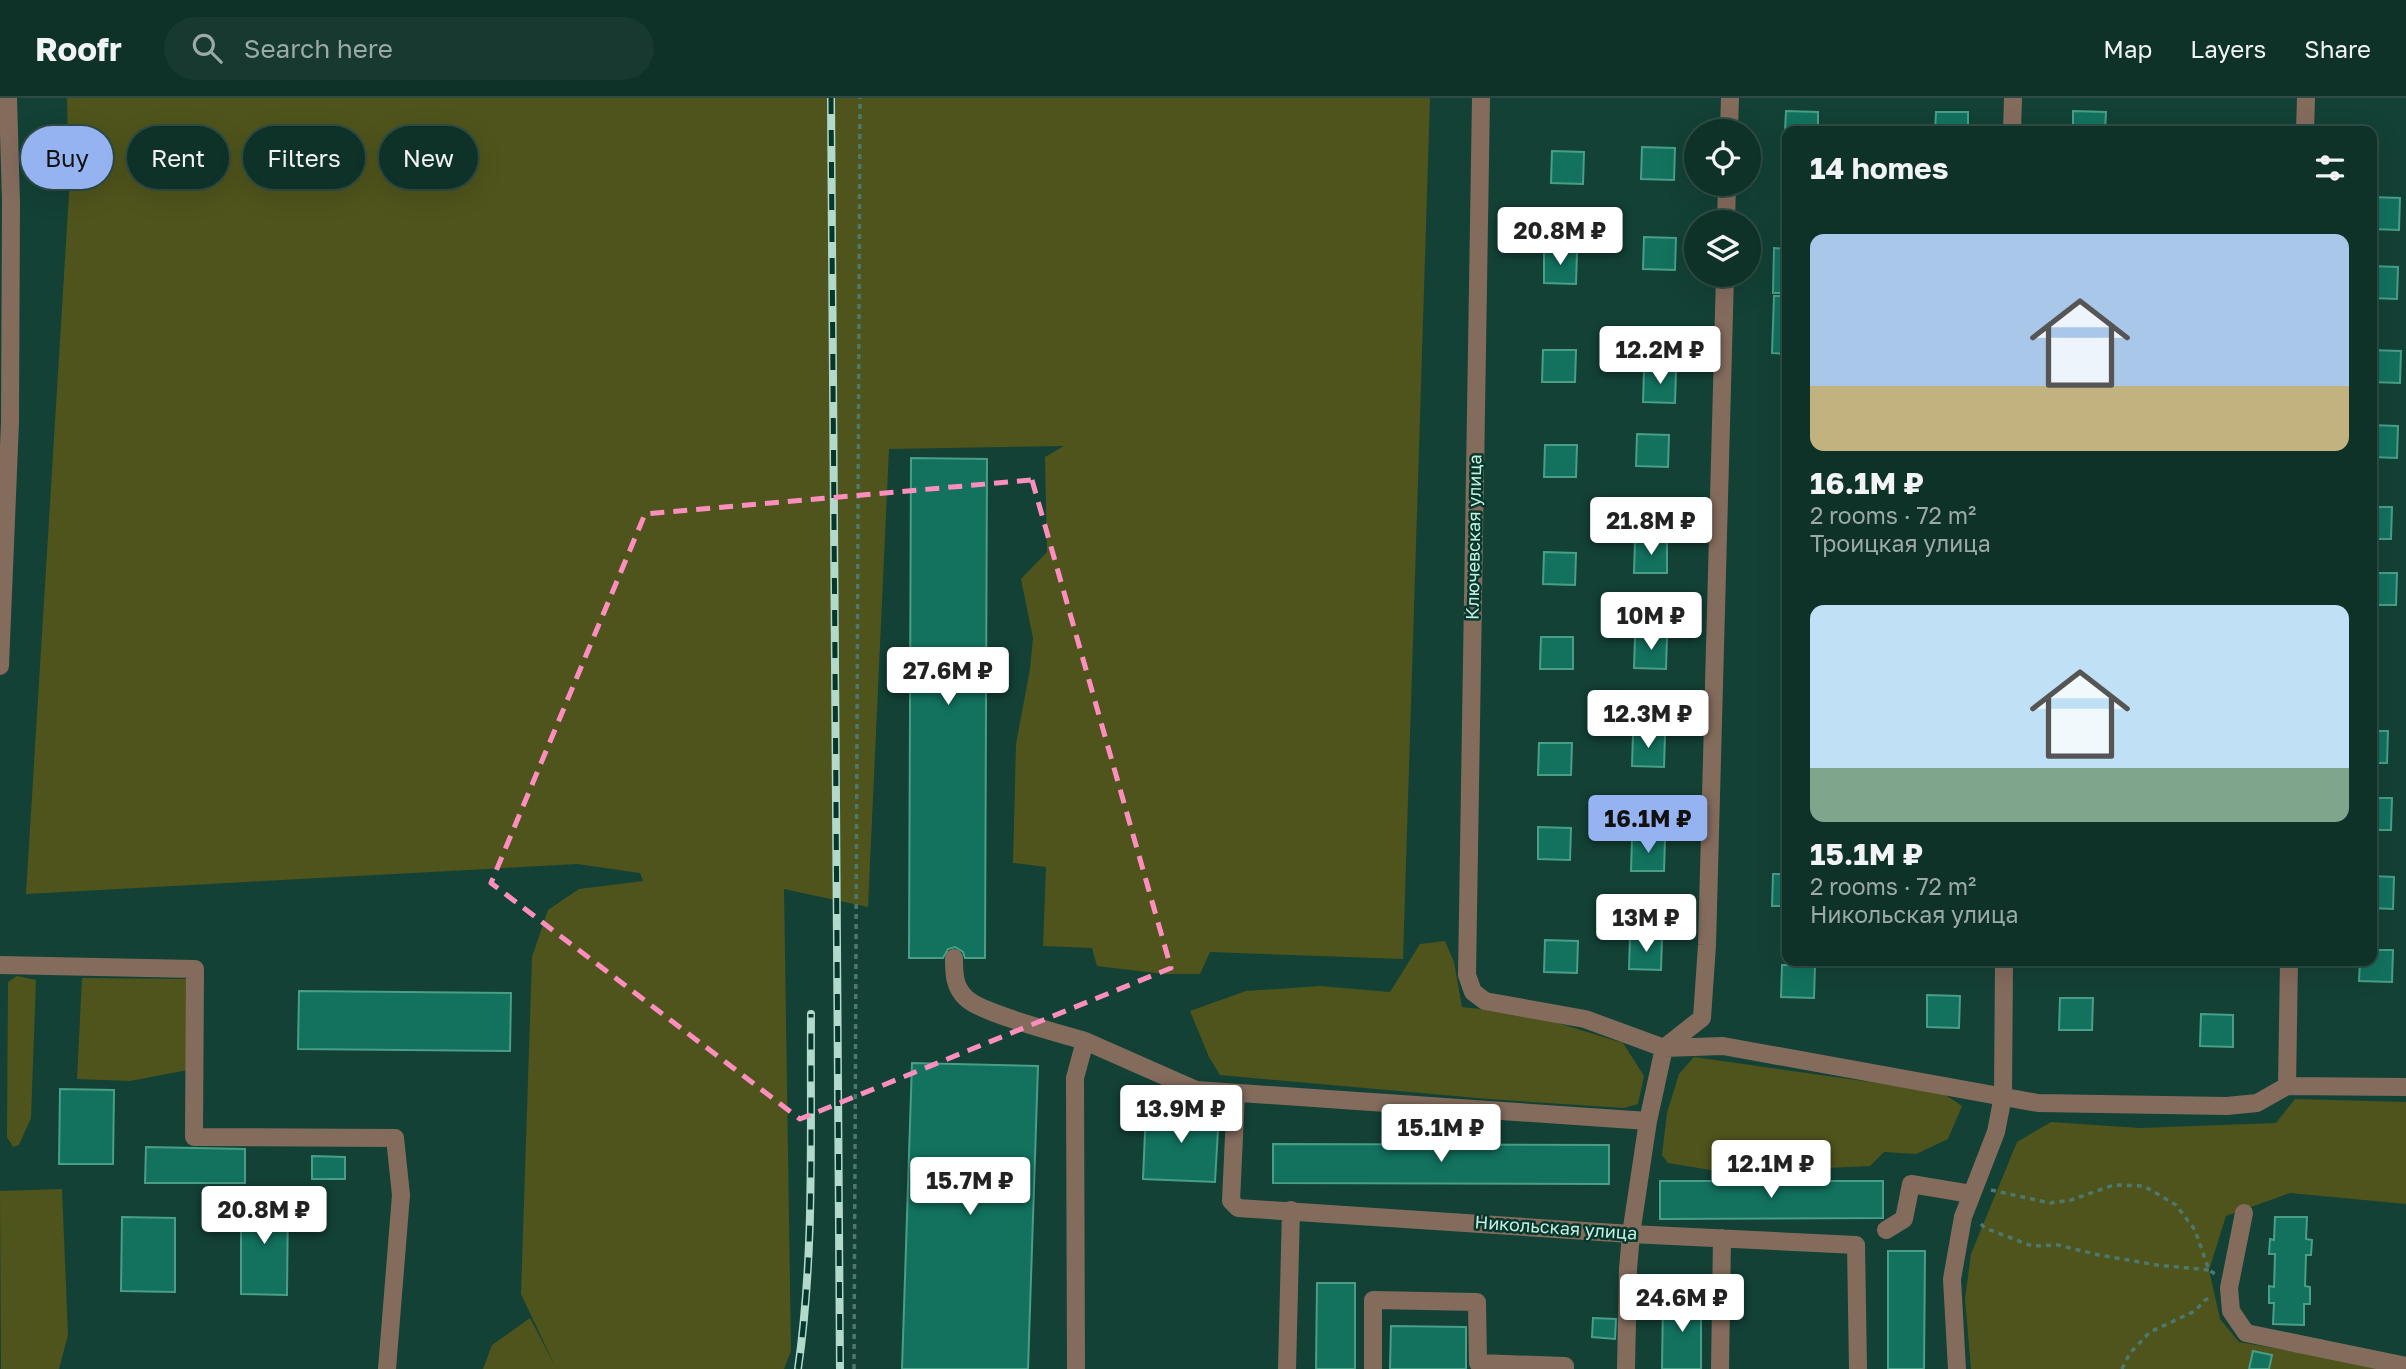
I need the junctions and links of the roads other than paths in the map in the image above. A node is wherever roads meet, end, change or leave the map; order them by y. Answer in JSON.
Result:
{"nodes":[{"id":1,"x":8,"y":98,"type":"edge"},
{"id":2,"x":1481,"y":98,"type":"edge"},
{"id":3,"x":1730,"y":98,"type":"edge"},
{"id":4,"x":2013,"y":98,"type":"edge"},
{"id":5,"x":2305,"y":98,"type":"edge"},
{"id":6,"x":1729,"y":119,"type":"edge"},
{"id":7,"x":2012,"y":126,"type":"edge"},
{"id":8,"x":2305,"y":126,"type":"edge"},
{"id":9,"x":1725,"y":287,"type":"edge"},
{"id":10,"x":0,"y":666,"type":"edge"},
{"id":11,"x":954,"y":958,"type":"dead end"},
{"id":12,"x":0,"y":965,"type":"edge"},
{"id":13,"x":2004,"y":966,"type":"edge"},
{"id":14,"x":2289,"y":966,"type":"edge"},
{"id":15,"x":1085,"y":1041,"type":"junction"},
{"id":16,"x":1664,"y":1048,"type":"junction"},
{"id":17,"x":2287,"y":1086,"type":"junction"},
{"id":18,"x":2406,"y":1087,"type":"edge"},
{"id":19,"x":1236,"y":1093,"type":"junction"},
{"id":20,"x":2003,"y":1096,"type":"junction"},
{"id":21,"x":1648,"y":1122,"type":"junction"},
{"id":22,"x":1971,"y":1196,"type":"junction"},
{"id":23,"x":1291,"y":1210,"type":"junction"},
{"id":24,"x":2244,"y":1213,"type":"dead end"},
{"id":25,"x":1886,"y":1230,"type":"dead end"},
{"id":26,"x":1631,"y":1234,"type":"junction"},
{"id":27,"x":1722,"y":1238,"type":"junction"},
{"id":28,"x":2406,"y":1366,"type":"edge"},
{"id":29,"x":387,"y":1369,"type":"edge"},
{"id":30,"x":1076,"y":1369,"type":"edge"},
{"id":31,"x":1287,"y":1369,"type":"edge"},
{"id":32,"x":1373,"y":1369,"type":"edge"},
{"id":33,"x":1565,"y":1369,"type":"edge"},
{"id":34,"x":1626,"y":1369,"type":"edge"},
{"id":35,"x":1720,"y":1369,"type":"edge"},
{"id":36,"x":1858,"y":1369,"type":"edge"},
{"id":37,"x":1957,"y":1369,"type":"edge"}],
"edges":[{"from":1,"to":10,"type":"street"},
{"from":2,"to":16,"type":"street","name":"Ключевская улица"},
{"from":3,"to":6,"type":"street"},
{"from":4,"to":7,"type":"street"},
{"from":5,"to":8,"type":"street"},
{"from":9,"to":16,"type":"street"},
{"from":11,"to":15,"type":"street"},
{"from":12,"to":29,"type":"street"},
{"from":13,"to":20,"type":"street"},
{"from":14,"to":17,"type":"street"},
{"from":15,"to":19,"type":"street"},
{"from":15,"to":30,"type":"street"},
{"from":16,"to":20,"type":"street"},
{"from":16,"to":21,"type":"street"},
{"from":17,"to":18,"type":"street"},
{"from":17,"to":20,"type":"street"},
{"from":19,"to":21,"type":"street"},
{"from":19,"to":23,"type":"street","name":"Никольская улица"},
{"from":20,"to":22,"type":"street"},
{"from":21,"to":26,"type":"street"},
{"from":22,"to":25,"type":"street"},
{"from":22,"to":37,"type":"street"},
{"from":23,"to":26,"type":"street","name":"Никольская улица"},
{"from":23,"to":31,"type":"street"},
{"from":24,"to":28,"type":"street"},
{"from":26,"to":27,"type":"street","name":"Никольская улица"},
{"from":26,"to":34,"type":"street"},
{"from":27,"to":35,"type":"street"},
{"from":27,"to":36,"type":"street","name":"Никольская улица"},
{"from":32,"to":33,"type":"street"}]}
